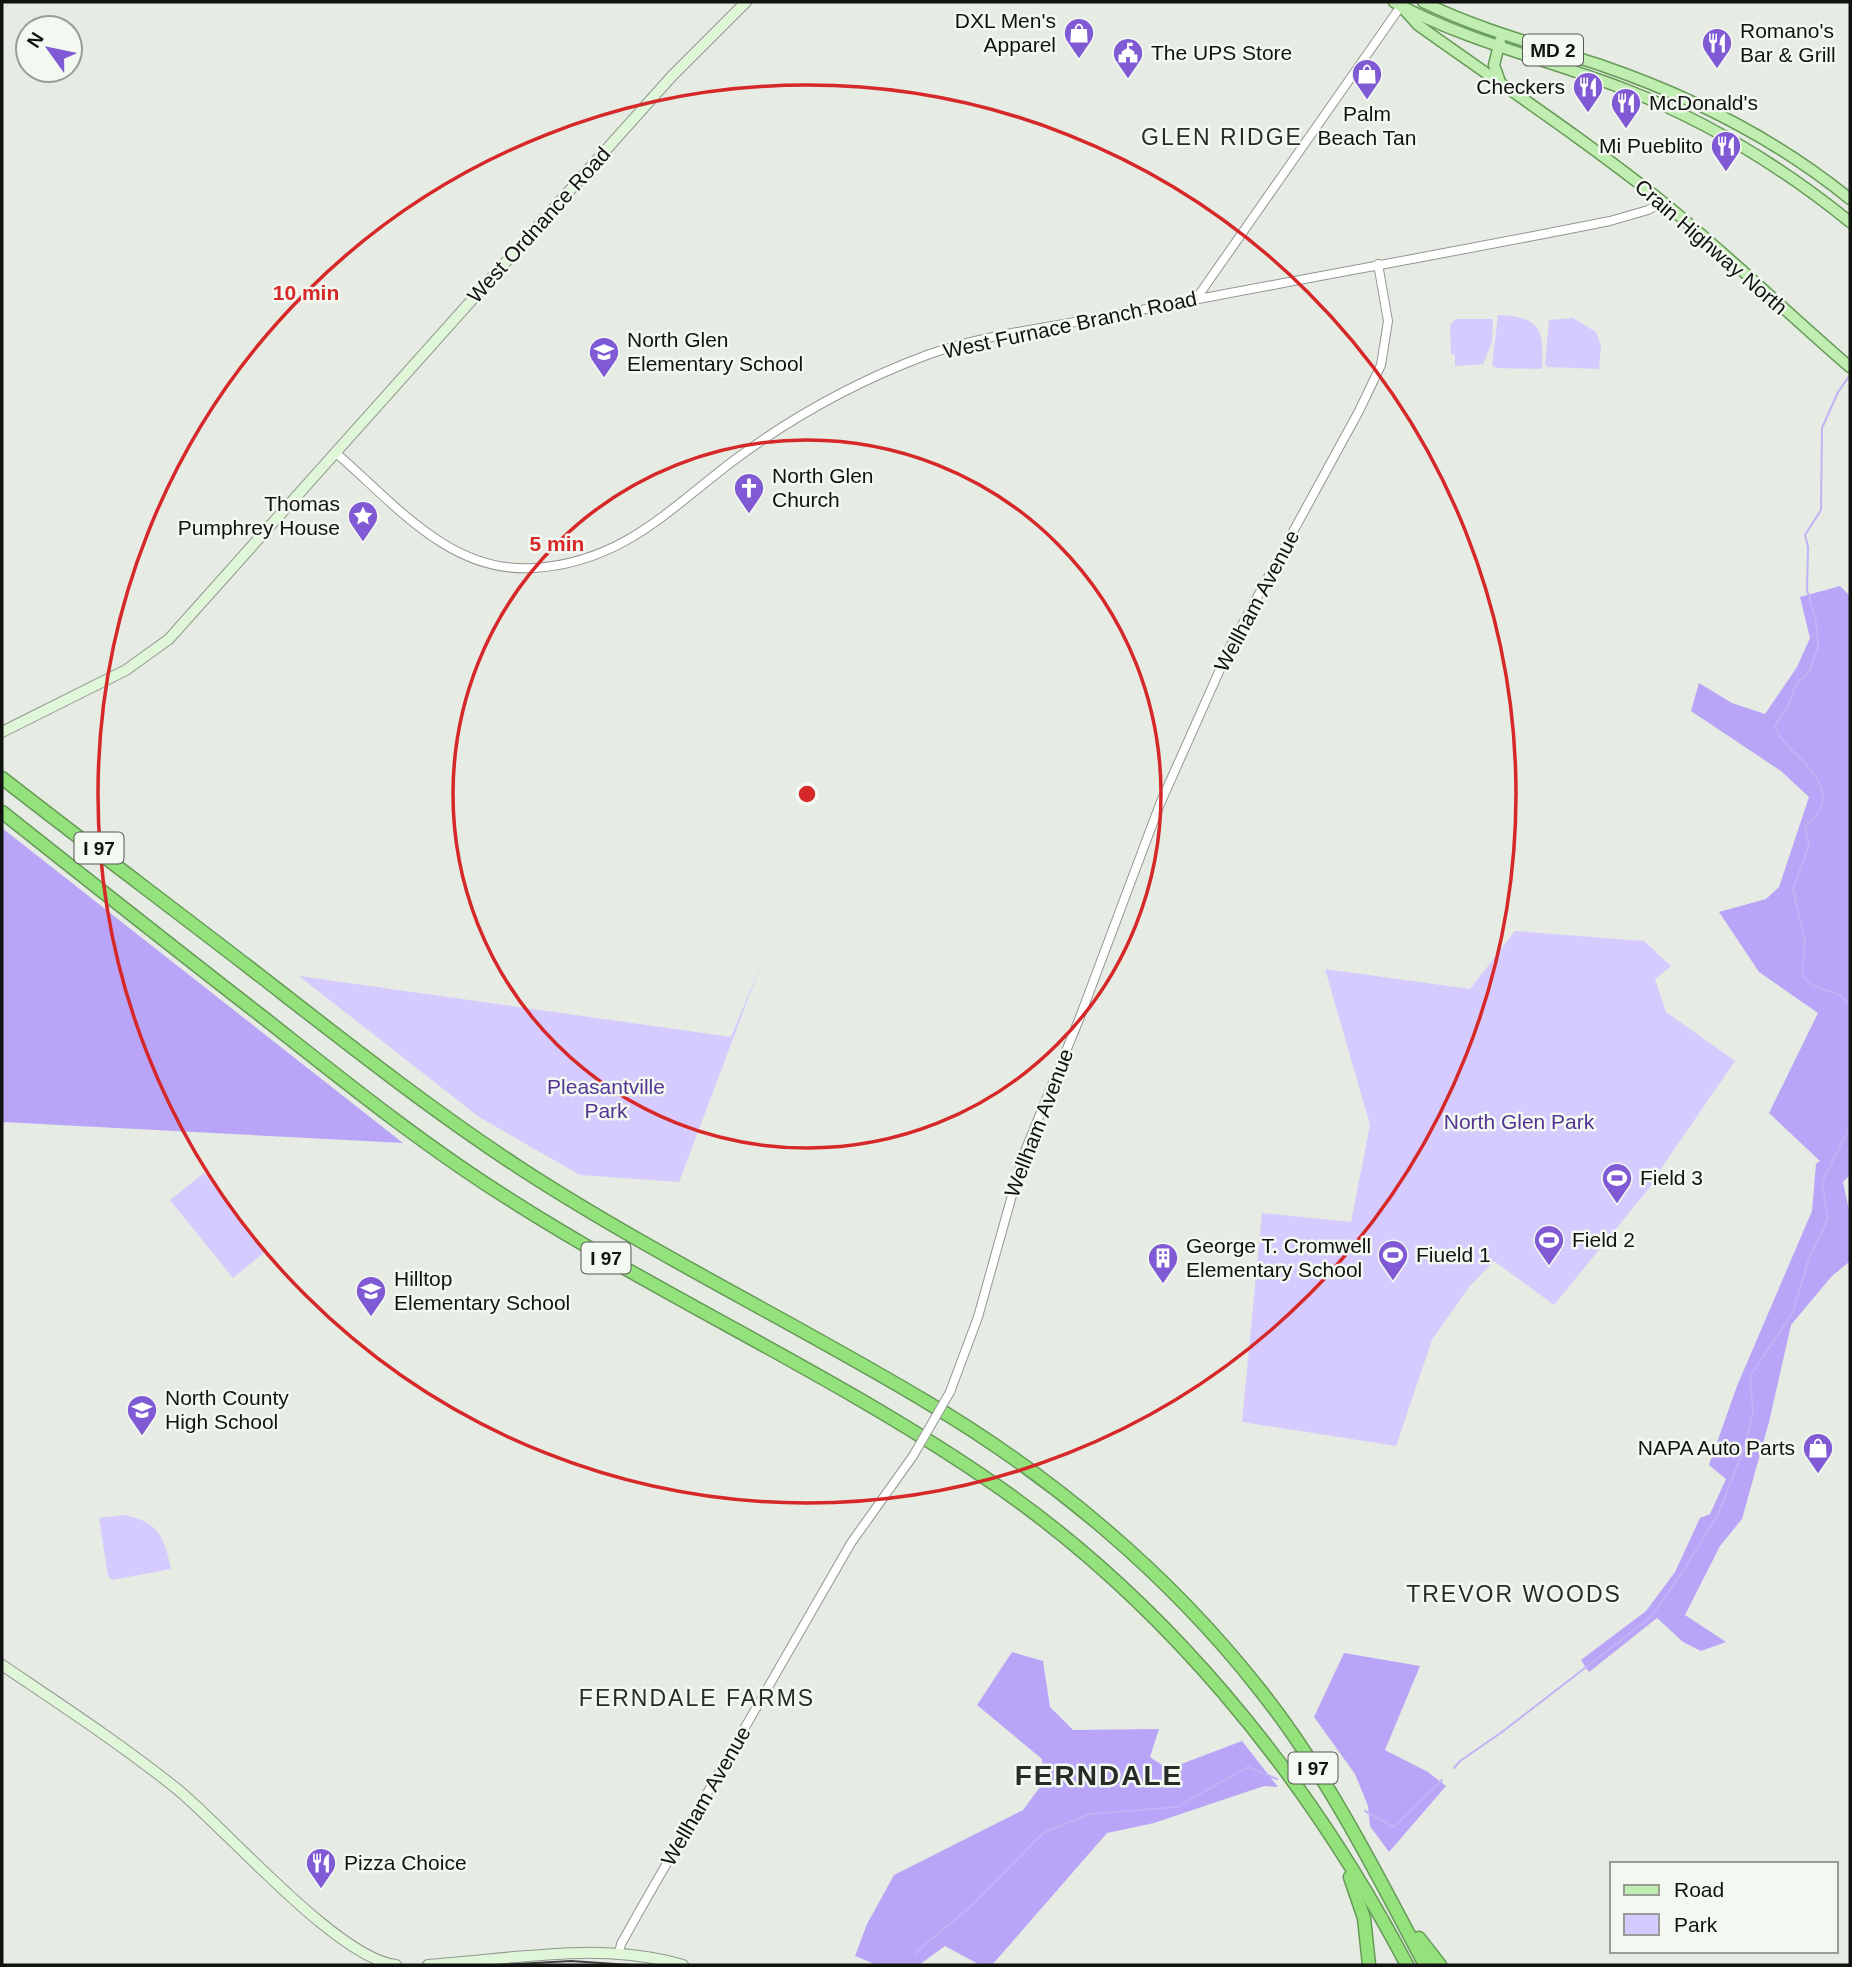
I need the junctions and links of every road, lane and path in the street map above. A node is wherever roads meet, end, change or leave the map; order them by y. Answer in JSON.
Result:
{"nodes":[{"id":1,"x":746,"y":2,"type":"edge"},
{"id":2,"x":1423,"y":2,"type":"edge"},
{"id":3,"x":1400,"y":3,"type":"edge"},
{"id":4,"x":1503,"y":33,"type":"junction"},
{"id":5,"x":1498,"y":46,"type":"junction"},
{"id":6,"x":1500,"y":82,"type":"junction"},
{"id":7,"x":1627,"y":90,"type":"junction"},
{"id":8,"x":1674,"y":92,"type":"junction"},
{"id":9,"x":1673,"y":110,"type":"junction"},
{"id":10,"x":1711,"y":110,"type":"junction"},
{"id":11,"x":1850,"y":199,"type":"edge"},
{"id":12,"x":1662,"y":202,"type":"junction"},
{"id":13,"x":1850,"y":222,"type":"edge"},
{"id":14,"x":1378,"y":264,"type":"junction"},
{"id":15,"x":1196,"y":299,"type":"junction"},
{"id":16,"x":1849,"y":366,"type":"edge"},
{"id":17,"x":336,"y":453,"type":"junction"},
{"id":18,"x":2,"y":732,"type":"edge"},
{"id":19,"x":2,"y":769,"type":"edge"},
{"id":20,"x":2,"y":778,"type":"edge"},
{"id":21,"x":2,"y":812,"type":"edge"},
{"id":22,"x":172,"y":908,"type":"junction"},
{"id":23,"x":2,"y":1665,"type":"edge"},
{"id":24,"x":1320,"y":1817,"type":"junction"},
{"id":25,"x":1374,"y":1869,"type":"junction"},
{"id":26,"x":620,"y":1954,"type":"junction"},
{"id":27,"x":377,"y":1963,"type":"edge"},
{"id":28,"x":396,"y":1965,"type":"edge"},
{"id":29,"x":428,"y":1965,"type":"edge"},
{"id":30,"x":683,"y":1965,"type":"edge"},
{"id":31,"x":1368,"y":1965,"type":"edge"},
{"id":32,"x":1408,"y":1965,"type":"edge"},
{"id":33,"x":1425,"y":1965,"type":"edge"},
{"id":34,"x":1440,"y":1965,"type":"edge"}],
"edges":[{"from":1,"to":17,"type":"main road","name":"West Ordnance Road"},
{"from":2,"to":4,"type":"main road","number":"MD 2"},
{"from":3,"to":5,"type":"main road","number":"MD 2"},
{"from":3,"to":6,"type":"main road","name":"Crain Highway North"},
{"from":3,"to":15,"type":"street"},
{"from":4,"to":5,"type":"main road"},
{"from":4,"to":8,"type":"main road","number":"MD 2"},
{"from":5,"to":6,"type":"main road"},
{"from":5,"to":7,"type":"main road","number":"MD 2"},
{"from":6,"to":12,"type":"main road","name":"Crain Highway North"},
{"from":7,"to":8,"type":"main road"},
{"from":7,"to":9,"type":"main road","number":"MD 2"},
{"from":8,"to":10,"type":"main road","number":"MD 2"},
{"from":9,"to":10,"type":"main road"},
{"from":9,"to":13,"type":"main road","number":"MD 2"},
{"from":10,"to":11,"type":"main road","number":"MD 2"},
{"from":12,"to":14,"type":"street","name":"West Furnace Branch Road"},
{"from":12,"to":16,"type":"main road","name":"Crain Highway North"},
{"from":14,"to":15,"type":"street","name":"West Furnace Branch Road"},
{"from":14,"to":26,"type":"street","name":"Wellham Avenue","bridge":true},
{"from":15,"to":17,"type":"street","name":"West Furnace Branch Road"},
{"from":17,"to":18,"type":"main road"},
{"from":19,"to":22,"type":"highway","number":"I 97"},
{"from":20,"to":22,"type":"highway"},
{"from":21,"to":24,"type":"highway","number":"I 97"},
{"from":22,"to":25,"type":"highway","number":"I 97"},
{"from":23,"to":27,"type":"main road"},
{"from":24,"to":31,"type":"highway"},
{"from":24,"to":32,"type":"highway","number":"I 97"},
{"from":25,"to":33,"type":"highway","number":"I 97"},
{"from":25,"to":34,"type":"highway"},
{"from":26,"to":29,"type":"main road"},
{"from":26,"to":30,"type":"main road"},
{"from":27,"to":28,"type":"main road"}]}
